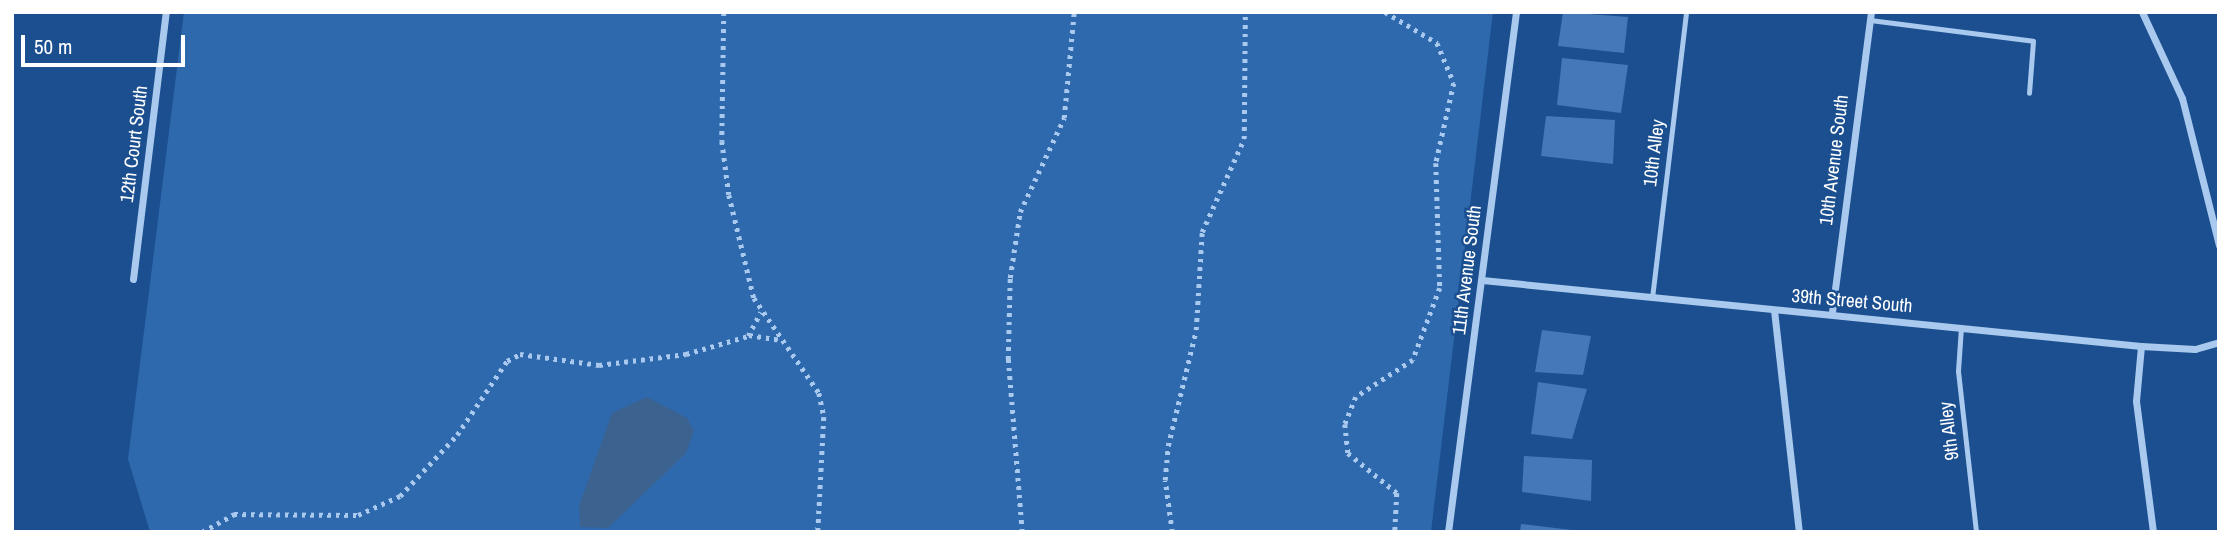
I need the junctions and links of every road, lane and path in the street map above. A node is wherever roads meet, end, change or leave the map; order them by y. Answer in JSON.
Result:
{"nodes":[{"id":1,"x":166,"y":12,"type":"edge"},
{"id":2,"x":724,"y":12,"type":"edge"},
{"id":3,"x":1073,"y":12,"type":"edge"},
{"id":4,"x":1244,"y":12,"type":"edge"},
{"id":5,"x":1385,"y":12,"type":"edge"},
{"id":6,"x":1516,"y":12,"type":"edge"},
{"id":7,"x":1686,"y":12,"type":"edge"},
{"id":8,"x":2142,"y":12,"type":"edge"},
{"id":9,"x":1870,"y":16,"type":"edge"},
{"id":10,"x":2029,"y":93,"type":"dead end"},
{"id":11,"x":2219,"y":245,"type":"edge"},
{"id":12,"x":133,"y":279,"type":"dead end"},
{"id":13,"x":1482,"y":280,"type":"junction"},
{"id":14,"x":1652,"y":298,"type":"junction"},
{"id":15,"x":1774,"y":310,"type":"junction"},
{"id":16,"x":761,"y":312,"type":"junction"},
{"id":17,"x":1832,"y":312,"type":"junction"},
{"id":18,"x":1961,"y":327,"type":"junction"},
{"id":19,"x":748,"y":336,"type":"junction"},
{"id":20,"x":785,"y":342,"type":"junction"},
{"id":21,"x":2219,"y":343,"type":"edge"},
{"id":22,"x":2141,"y":346,"type":"junction"},
{"id":23,"x":202,"y":532,"type":"edge"},
{"id":24,"x":818,"y":532,"type":"edge"},
{"id":25,"x":1022,"y":532,"type":"edge"},
{"id":26,"x":1172,"y":532,"type":"edge"},
{"id":27,"x":1395,"y":532,"type":"edge"},
{"id":28,"x":1448,"y":532,"type":"edge"},
{"id":29,"x":1798,"y":532,"type":"edge"},
{"id":30,"x":1976,"y":532,"type":"edge"},
{"id":31,"x":2152,"y":532,"type":"edge"}],
"edges":[{"from":1,"to":12,"type":"street","name":"12th Court South"},
{"from":2,"to":16,"type":"path"},
{"from":3,"to":25,"type":"path"},
{"from":4,"to":26,"type":"path"},
{"from":5,"to":27,"type":"path"},
{"from":6,"to":13,"type":"street","name":"11th Avenue South"},
{"from":7,"to":14,"type":"lane","name":"10th Alley"},
{"from":8,"to":11,"type":"street"},
{"from":9,"to":10,"type":"lane"},
{"from":9,"to":17,"type":"street","name":"10th Avenue South"},
{"from":13,"to":14,"type":"street","name":"39th Street South"},
{"from":13,"to":28,"type":"street","name":"11th Avenue South"},
{"from":14,"to":15,"type":"street","name":"39th Street South"},
{"from":15,"to":17,"type":"street","name":"39th Street South"},
{"from":15,"to":29,"type":"street"},
{"from":16,"to":19,"type":"path"},
{"from":16,"to":20,"type":"path"},
{"from":17,"to":18,"type":"street","name":"39th Street South"},
{"from":18,"to":22,"type":"street","name":"39th Street South"},
{"from":18,"to":30,"type":"lane","name":"9th Alley"},
{"from":19,"to":20,"type":"path"},
{"from":19,"to":23,"type":"path"},
{"from":20,"to":24,"type":"path"},
{"from":21,"to":22,"type":"street","name":"39th Street South"},
{"from":22,"to":31,"type":"street"}]}
